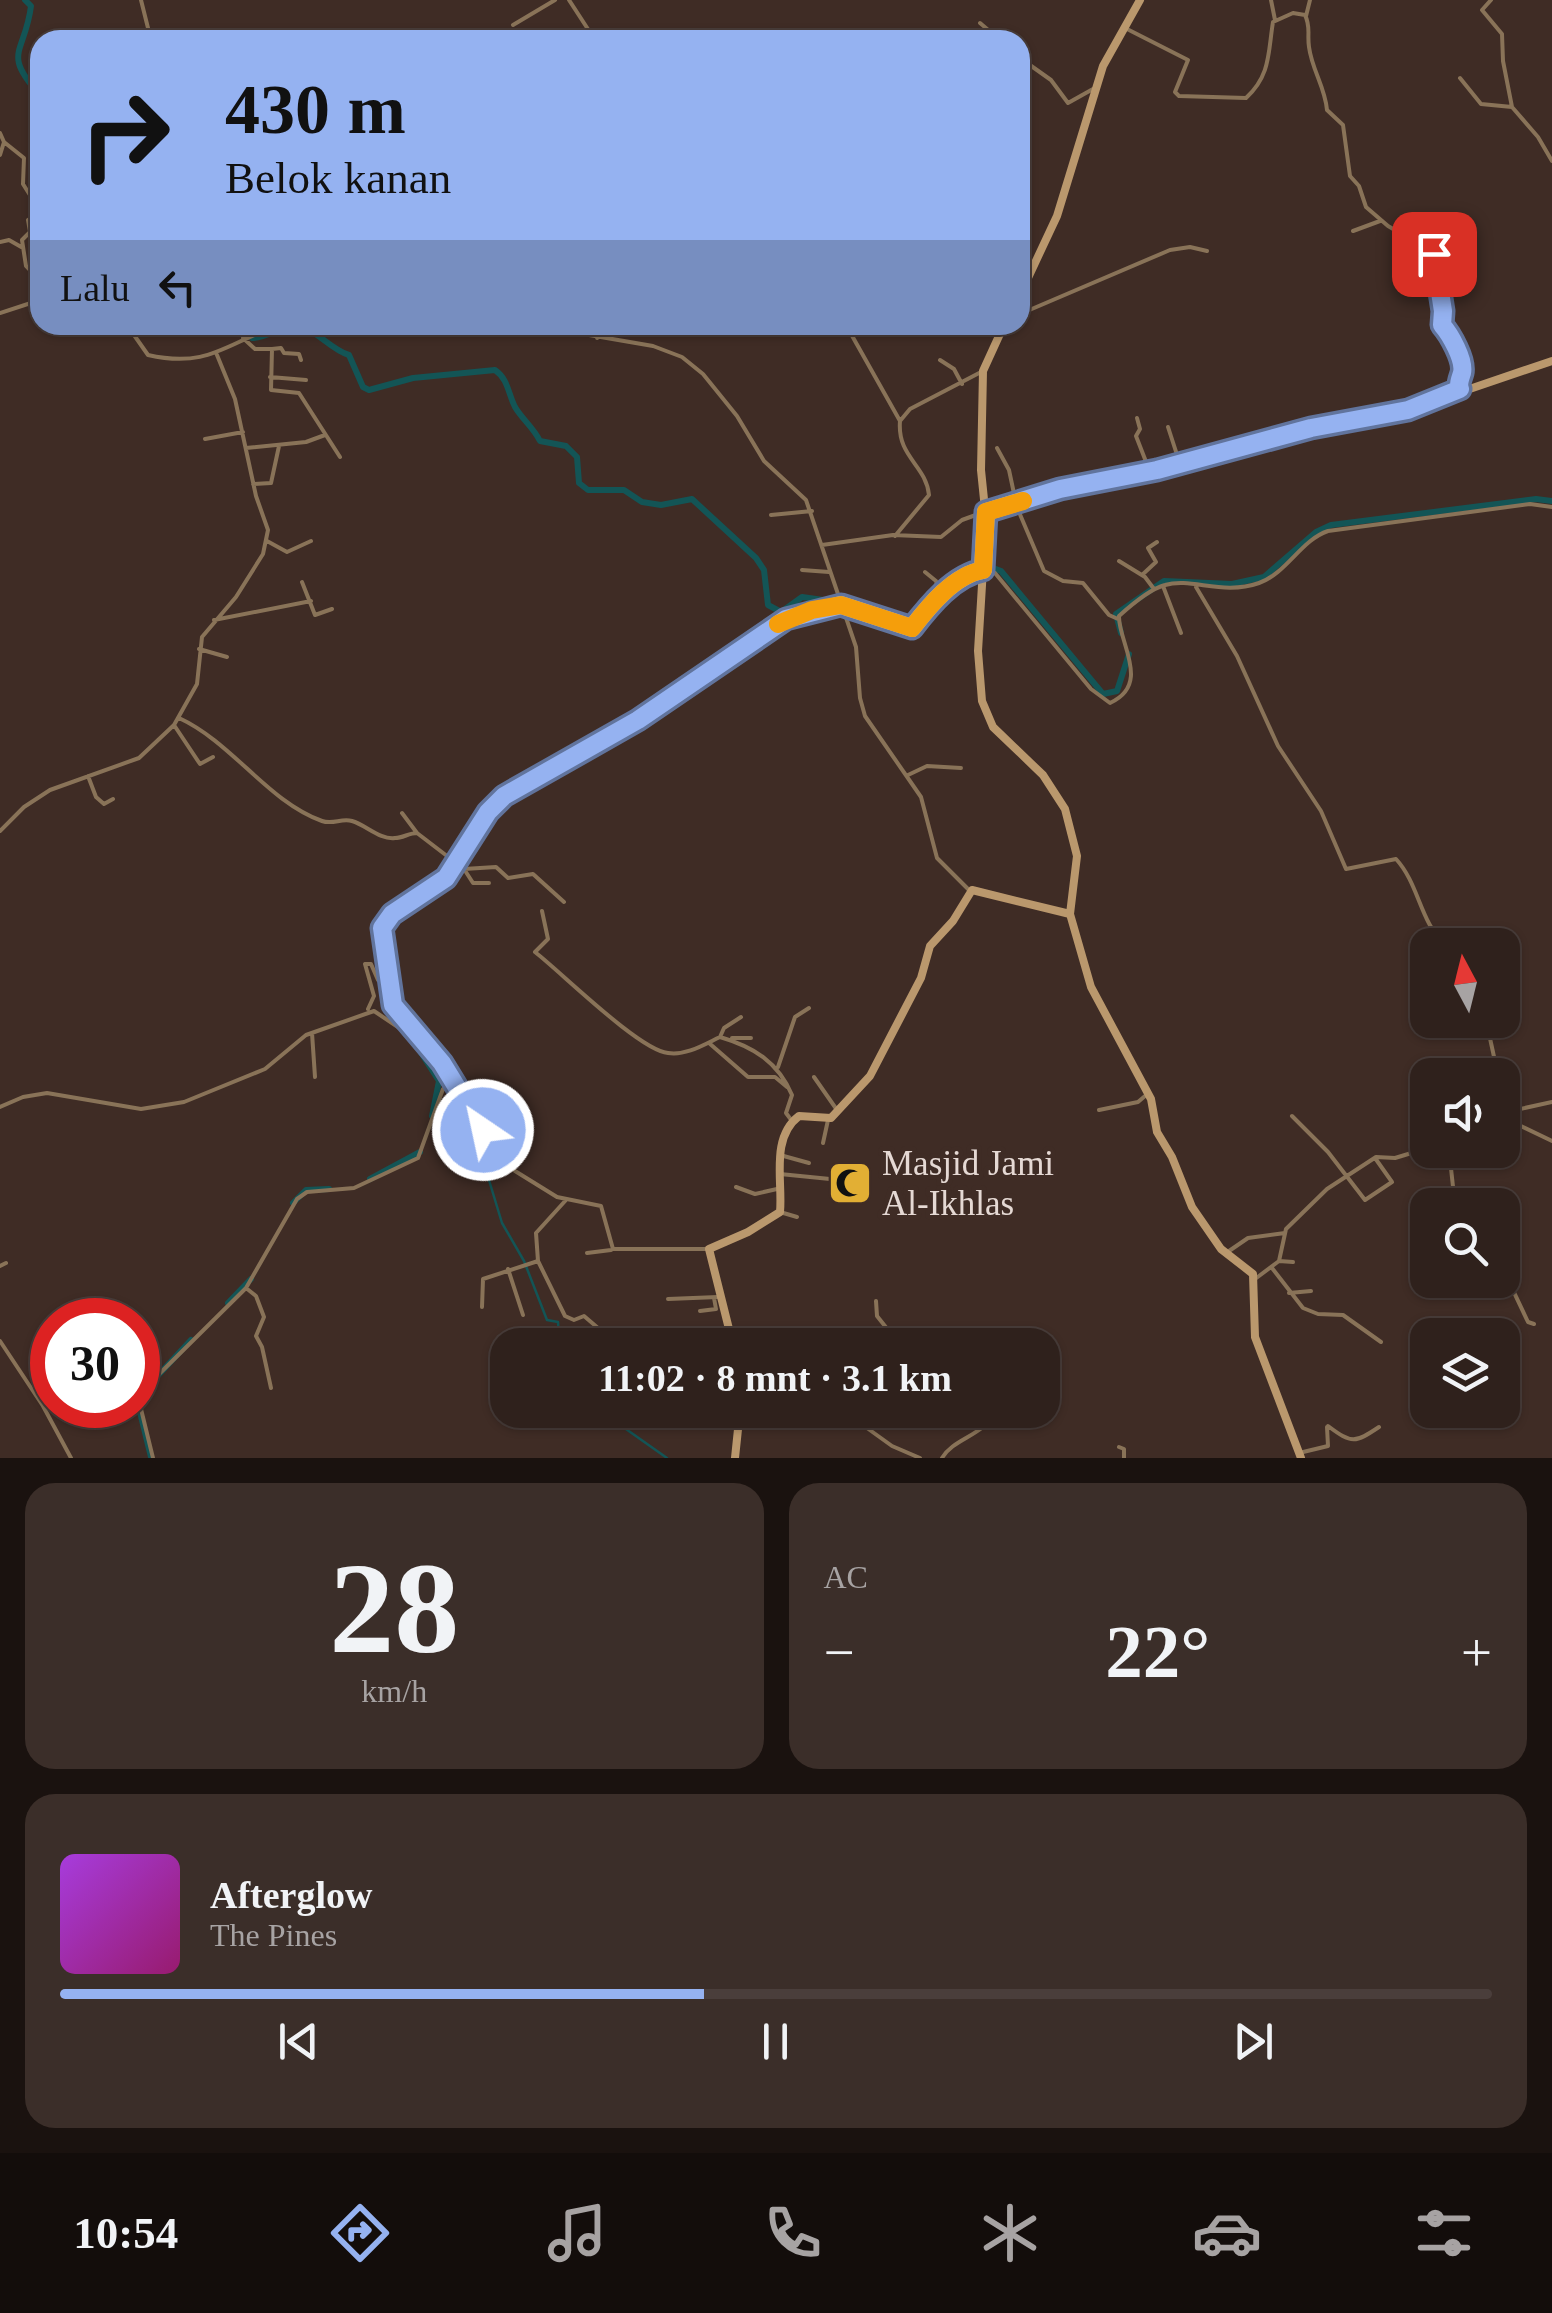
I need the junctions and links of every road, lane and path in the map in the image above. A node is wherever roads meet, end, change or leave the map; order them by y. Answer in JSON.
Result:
{"nodes":[{"id":1,"x":141,"y":0,"type":"edge"},
{"id":2,"x":555,"y":0,"type":"edge"},
{"id":3,"x":569,"y":0,"type":"edge"},
{"id":4,"x":1140,"y":0,"type":"edge"},
{"id":5,"x":1271,"y":0,"type":"edge"},
{"id":6,"x":1310,"y":0,"type":"edge"},
{"id":7,"x":1491,"y":0,"type":"edge"},
{"id":8,"x":1306,"y":16,"type":"junction"},
{"id":9,"x":1275,"y":20,"type":"junction"},
{"id":10,"x":980,"y":23,"type":"dead end"},
{"id":11,"x":513,"y":25,"type":"dead end"},
{"id":12,"x":1127,"y":29,"type":"junction"},
{"id":13,"x":148,"y":30,"type":"edge"},
{"id":14,"x":589,"y":30,"type":"edge"},
{"id":15,"x":988,"y":30,"type":"edge"},
{"id":16,"x":1030,"y":65,"type":"edge"},
{"id":17,"x":1460,"y":78,"type":"dead end"},
{"id":18,"x":1095,"y":88,"type":"junction"},
{"id":19,"x":1512,"y":107,"type":"junction"},
{"id":20,"x":0,"y":132,"type":"edge"},
{"id":21,"x":4,"y":142,"type":"junction"},
{"id":22,"x":0,"y":155,"type":"edge"},
{"id":23,"x":1552,"y":161,"type":"edge"},
{"id":24,"x":30,"y":196,"type":"edge"},
{"id":25,"x":1380,"y":220,"type":"junction"},
{"id":26,"x":1353,"y":231,"type":"dead end"},
{"id":27,"x":30,"y":232,"type":"edge"},
{"id":28,"x":0,"y":242,"type":"edge"},
{"id":29,"x":23,"y":248,"type":"junction"},
{"id":30,"x":1207,"y":251,"type":"dead end"},
{"id":31,"x":30,"y":271,"type":"edge"},
{"id":32,"x":1030,"y":273,"type":"edge"},
{"id":33,"x":1460,"y":289,"type":"dead end"},
{"id":34,"x":1440,"y":295,"type":"junction"},
{"id":35,"x":30,"y":303,"type":"edge"},
{"id":36,"x":1030,"y":310,"type":"edge"},
{"id":37,"x":0,"y":313,"type":"edge"},
{"id":38,"x":133,"y":335,"type":"edge"},
{"id":39,"x":250,"y":335,"type":"edge"},
{"id":40,"x":582,"y":335,"type":"edge"},
{"id":41,"x":597,"y":335,"type":"edge"},
{"id":42,"x":852,"y":335,"type":"edge"},
{"id":43,"x":999,"y":335,"type":"edge"},
{"id":44,"x":247,"y":336,"type":"junction"},
{"id":45,"x":597,"y":338,"type":"junction"},
{"id":46,"x":272,"y":349,"type":"junction"},
{"id":47,"x":216,"y":355,"type":"junction"},
{"id":48,"x":302,"y":360,"type":"dead end"},
{"id":49,"x":940,"y":360,"type":"dead end"},
{"id":50,"x":1552,"y":360,"type":"edge"},
{"id":51,"x":983,"y":370,"type":"junction"},
{"id":52,"x":270,"y":377,"type":"junction"},
{"id":53,"x":306,"y":380,"type":"dead end"},
{"id":54,"x":962,"y":384,"type":"junction"},
{"id":55,"x":1460,"y":389,"type":"junction"},
{"id":56,"x":1136,"y":418,"type":"dead end"},
{"id":57,"x":900,"y":420,"type":"junction"},
{"id":58,"x":1168,"y":427,"type":"dead end"},
{"id":59,"x":242,"y":432,"type":"junction"},
{"id":60,"x":325,"y":435,"type":"junction"},
{"id":61,"x":205,"y":438,"type":"dead end"},
{"id":62,"x":279,"y":446,"type":"junction"},
{"id":63,"x":246,"y":448,"type":"junction"},
{"id":64,"x":997,"y":448,"type":"dead end"},
{"id":65,"x":340,"y":457,"type":"dead end"},
{"id":66,"x":1180,"y":464,"type":"junction"},
{"id":67,"x":1150,"y":472,"type":"junction"},
{"id":68,"x":253,"y":484,"type":"junction"},
{"id":69,"x":1016,"y":503,"type":"junction"},
{"id":70,"x":1552,"y":507,"type":"edge"},
{"id":71,"x":812,"y":511,"type":"junction"},
{"id":72,"x":986,"y":512,"type":"junction"},
{"id":73,"x":771,"y":515,"type":"dead end"},
{"id":74,"x":895,"y":536,"type":"junction"},
{"id":75,"x":267,"y":540,"type":"junction"},
{"id":76,"x":311,"y":541,"type":"dead end"},
{"id":77,"x":1156,"y":542,"type":"dead end"},
{"id":78,"x":822,"y":544,"type":"junction"},
{"id":79,"x":1120,"y":561,"type":"dead end"},
{"id":80,"x":983,"y":567,"type":"junction"},
{"id":81,"x":802,"y":570,"type":"dead end"},
{"id":82,"x":830,"y":572,"type":"junction"},
{"id":83,"x":926,"y":572,"type":"dead end"},
{"id":84,"x":1142,"y":575,"type":"junction"},
{"id":85,"x":302,"y":582,"type":"dead end"},
{"id":86,"x":1163,"y":586,"type":"junction"},
{"id":87,"x":1153,"y":587,"type":"junction"},
{"id":88,"x":1196,"y":587,"type":"junction"},
{"id":89,"x":937,"y":595,"type":"junction"},
{"id":90,"x":311,"y":601,"type":"junction"},
{"id":91,"x":841,"y":604,"type":"junction"},
{"id":92,"x":332,"y":609,"type":"dead end"},
{"id":93,"x":1115,"y":618,"type":"junction"},
{"id":94,"x":214,"y":620,"type":"junction"},
{"id":95,"x":1182,"y":633,"type":"dead end"},
{"id":96,"x":199,"y":649,"type":"junction"},
{"id":97,"x":227,"y":657,"type":"dead end"},
{"id":98,"x":178,"y":718,"type":"junction"},
{"id":99,"x":174,"y":724,"type":"junction"},
{"id":100,"x":213,"y":757,"type":"dead end"},
{"id":101,"x":960,"y":768,"type":"dead end"},
{"id":102,"x":908,"y":774,"type":"junction"},
{"id":103,"x":88,"y":776,"type":"junction"},
{"id":104,"x":113,"y":799,"type":"dead end"},
{"id":105,"x":402,"y":814,"type":"dead end"},
{"id":106,"x":0,"y":831,"type":"edge"},
{"id":107,"x":417,"y":833,"type":"junction"},
{"id":108,"x":453,"y":863,"type":"junction"},
{"id":109,"x":464,"y":869,"type":"junction"},
{"id":110,"x":489,"y":883,"type":"dead end"},
{"id":111,"x":969,"y":890,"type":"junction"},
{"id":112,"x":564,"y":902,"type":"dead end"},
{"id":113,"x":542,"y":911,"type":"dead end"},
{"id":114,"x":1070,"y":914,"type":"junction"},
{"id":115,"x":1431,"y":928,"type":"edge"},
{"id":116,"x":387,"y":981,"type":"junction"},
{"id":117,"x":808,"y":1008,"type":"dead end"},
{"id":118,"x":366,"y":1011,"type":"junction"},
{"id":119,"x":741,"y":1017,"type":"dead end"},
{"id":120,"x":312,"y":1033,"type":"junction"},
{"id":121,"x":411,"y":1035,"type":"junction"},
{"id":122,"x":720,"y":1037,"type":"junction"},
{"id":123,"x":752,"y":1038,"type":"dead end"},
{"id":124,"x":729,"y":1040,"type":"junction"},
{"id":125,"x":710,"y":1043,"type":"junction"},
{"id":126,"x":778,"y":1067,"type":"junction"},
{"id":127,"x":315,"y":1076,"type":"dead end"},
{"id":128,"x":814,"y":1077,"type":"dead end"},
{"id":129,"x":455,"y":1088,"type":"junction"},
{"id":130,"x":790,"y":1088,"type":"junction"},
{"id":131,"x":1149,"y":1095,"type":"junction"},
{"id":132,"x":1552,"y":1102,"type":"edge"},
{"id":133,"x":0,"y":1108,"type":"edge"},
{"id":134,"x":1099,"y":1110,"type":"dead end"},
{"id":135,"x":1520,"y":1110,"type":"edge"},
{"id":136,"x":838,"y":1111,"type":"junction"},
{"id":137,"x":1292,"y":1116,"type":"dead end"},
{"id":138,"x":792,"y":1120,"type":"junction"},
{"id":139,"x":828,"y":1120,"type":"junction"},
{"id":140,"x":1520,"y":1123,"type":"edge"},
{"id":141,"x":1552,"y":1140,"type":"edge"},
{"id":142,"x":823,"y":1143,"type":"dead end"},
{"id":143,"x":780,"y":1154,"type":"junction"},
{"id":144,"x":1410,"y":1154,"type":"edge"},
{"id":145,"x":1375,"y":1158,"type":"junction"},
{"id":146,"x":809,"y":1163,"type":"dead end"},
{"id":147,"x":779,"y":1174,"type":"junction"},
{"id":148,"x":1346,"y":1177,"type":"junction"},
{"id":149,"x":840,"y":1180,"type":"dead end"},
{"id":150,"x":736,"y":1187,"type":"dead end"},
{"id":151,"x":780,"y":1189,"type":"junction"},
{"id":152,"x":566,"y":1200,"type":"junction"},
{"id":153,"x":780,"y":1212,"type":"junction"},
{"id":154,"x":797,"y":1217,"type":"dead end"},
{"id":155,"x":1285,"y":1233,"type":"junction"},
{"id":156,"x":613,"y":1249,"type":"junction"},
{"id":157,"x":709,"y":1249,"type":"junction"},
{"id":158,"x":587,"y":1253,"type":"dead end"},
{"id":159,"x":1226,"y":1254,"type":"junction"},
{"id":160,"x":538,"y":1261,"type":"junction"},
{"id":161,"x":1280,"y":1261,"type":"junction"},
{"id":162,"x":1293,"y":1262,"type":"dead end"},
{"id":163,"x":1272,"y":1268,"type":"junction"},
{"id":164,"x":508,"y":1270,"type":"junction"},
{"id":165,"x":1255,"y":1279,"type":"junction"},
{"id":166,"x":246,"y":1288,"type":"junction"},
{"id":167,"x":1311,"y":1291,"type":"dead end"},
{"id":168,"x":1289,"y":1293,"type":"junction"},
{"id":169,"x":718,"y":1297,"type":"junction"},
{"id":170,"x":1517,"y":1298,"type":"edge"},
{"id":171,"x":668,"y":1299,"type":"dead end"},
{"id":172,"x":876,"y":1301,"type":"dead end"},
{"id":173,"x":482,"y":1308,"type":"dead end"},
{"id":174,"x":700,"y":1310,"type":"dead end"},
{"id":175,"x":523,"y":1314,"type":"dead end"},
{"id":176,"x":1534,"y":1324,"type":"dead end"},
{"id":177,"x":598,"y":1328,"type":"edge"},
{"id":178,"x":728,"y":1328,"type":"edge"},
{"id":179,"x":887,"y":1328,"type":"edge"},
{"id":180,"x":0,"y":1341,"type":"edge"},
{"id":181,"x":1381,"y":1342,"type":"dead end"},
{"id":182,"x":10,"y":1356,"type":"junction"},
{"id":183,"x":0,"y":1363,"type":"edge"},
{"id":184,"x":271,"y":1388,"type":"dead end"},
{"id":185,"x":1379,"y":1426,"type":"dead end"},
{"id":186,"x":738,"y":1428,"type":"edge"},
{"id":187,"x":867,"y":1428,"type":"edge"},
{"id":188,"x":982,"y":1428,"type":"edge"},
{"id":189,"x":1119,"y":1447,"type":"dead end"},
{"id":190,"x":1300,"y":1456,"type":"edge"},
{"id":191,"x":70,"y":1458,"type":"edge"},
{"id":192,"x":153,"y":1458,"type":"edge"},
{"id":193,"x":735,"y":1458,"type":"edge"},
{"id":194,"x":920,"y":1458,"type":"edge"},
{"id":195,"x":942,"y":1458,"type":"edge"},
{"id":196,"x":1124,"y":1458,"type":"edge"}],
"edges":[{"from":1,"to":13,"type":"street"},
{"from":2,"to":11,"type":"street"},
{"from":3,"to":14,"type":"street"},
{"from":4,"to":12,"type":"main road"},
{"from":5,"to":9,"type":"street"},
{"from":6,"to":8,"type":"street"},
{"from":7,"to":19,"type":"street"},
{"from":8,"to":9,"type":"street"},
{"from":8,"to":25,"type":"street"},
{"from":9,"to":12,"type":"street"},
{"from":10,"to":15,"type":"street"},
{"from":12,"to":18,"type":"main road"},
{"from":16,"to":18,"type":"street"},
{"from":17,"to":19,"type":"street"},
{"from":18,"to":32,"type":"main road"},
{"from":19,"to":23,"type":"street"},
{"from":20,"to":21,"type":"street"},
{"from":21,"to":22,"type":"street"},
{"from":21,"to":24,"type":"street"},
{"from":25,"to":26,"type":"street"},
{"from":25,"to":34,"type":"street"},
{"from":27,"to":29,"type":"street"},
{"from":28,"to":29,"type":"street"},
{"from":29,"to":31,"type":"street"},
{"from":30,"to":36,"type":"street"},
{"from":33,"to":34,"type":"street"},
{"from":34,"to":55,"type":"street"},
{"from":35,"to":37,"type":"street"},
{"from":38,"to":47,"type":"street"},
{"from":39,"to":44,"type":"street"},
{"from":40,"to":45,"type":"street"},
{"from":41,"to":45,"type":"street"},
{"from":42,"to":57,"type":"street"},
{"from":43,"to":51,"type":"main road"},
{"from":44,"to":46,"type":"street"},
{"from":44,"to":47,"type":"street"},
{"from":45,"to":71,"type":"street"},
{"from":46,"to":48,"type":"street"},
{"from":46,"to":52,"type":"street"},
{"from":47,"to":59,"type":"street"},
{"from":49,"to":54,"type":"street"},
{"from":50,"to":55,"type":"main road"},
{"from":51,"to":54,"type":"street"},
{"from":51,"to":72,"type":"main road"},
{"from":52,"to":53,"type":"street"},
{"from":52,"to":60,"type":"street"},
{"from":54,"to":57,"type":"street"},
{"from":55,"to":66,"type":"main road"},
{"from":56,"to":67,"type":"street"},
{"from":57,"to":74,"type":"street"},
{"from":58,"to":66,"type":"street"},
{"from":59,"to":61,"type":"street"},
{"from":59,"to":63,"type":"street"},
{"from":60,"to":62,"type":"street"},
{"from":60,"to":65,"type":"street"},
{"from":62,"to":63,"type":"street"},
{"from":62,"to":68,"type":"street"},
{"from":63,"to":68,"type":"street"},
{"from":64,"to":69,"type":"street"},
{"from":66,"to":67,"type":"main road"},
{"from":67,"to":69,"type":"main road"},
{"from":68,"to":75,"type":"street"},
{"from":69,"to":72,"type":"main road"},
{"from":69,"to":93,"type":"street"},
{"from":70,"to":88,"type":"street"},
{"from":71,"to":73,"type":"street"},
{"from":71,"to":78,"type":"street"},
{"from":72,"to":74,"type":"street"},
{"from":72,"to":80,"type":"main road"},
{"from":74,"to":78,"type":"street"},
{"from":75,"to":76,"type":"street"},
{"from":75,"to":94,"type":"street"},
{"from":77,"to":84,"type":"street"},
{"from":78,"to":82,"type":"street"},
{"from":79,"to":84,"type":"street"},
{"from":80,"to":89,"type":"street"},
{"from":80,"to":93,"type":"street"},
{"from":80,"to":114,"type":"main road"},
{"from":81,"to":82,"type":"street"},
{"from":82,"to":91,"type":"street"},
{"from":83,"to":89,"type":"street"},
{"from":84,"to":87,"type":"street"},
{"from":85,"to":90,"type":"street"},
{"from":86,"to":87,"type":"street"},
{"from":86,"to":88,"type":"street"},
{"from":86,"to":95,"type":"street"},
{"from":87,"to":93,"type":"street"},
{"from":88,"to":115,"type":"street"},
{"from":89,"to":91,"type":"street"},
{"from":90,"to":92,"type":"street"},
{"from":90,"to":94,"type":"street"},
{"from":91,"to":102,"type":"street"},
{"from":91,"to":108,"type":"street"},
{"from":94,"to":96,"type":"street"},
{"from":96,"to":97,"type":"street"},
{"from":96,"to":98,"type":"street"},
{"from":98,"to":99,"type":"street"},
{"from":98,"to":107,"type":"street"},
{"from":99,"to":100,"type":"street"},
{"from":99,"to":103,"type":"street"},
{"from":101,"to":102,"type":"street"},
{"from":102,"to":111,"type":"street"},
{"from":103,"to":104,"type":"street"},
{"from":103,"to":106,"type":"street"},
{"from":105,"to":107,"type":"street"},
{"from":107,"to":108,"type":"street"},
{"from":108,"to":109,"type":"street"},
{"from":108,"to":116,"type":"street"},
{"from":109,"to":110,"type":"street"},
{"from":109,"to":112,"type":"street"},
{"from":111,"to":114,"type":"main road"},
{"from":111,"to":136,"type":"main road"},
{"from":113,"to":125,"type":"street"},
{"from":114,"to":131,"type":"main road"},
{"from":116,"to":118,"type":"street"},
{"from":116,"to":121,"type":"street"},
{"from":117,"to":126,"type":"street"},
{"from":118,"to":120,"type":"street"},
{"from":118,"to":121,"type":"street"},
{"from":119,"to":122,"type":"street"},
{"from":120,"to":127,"type":"street"},
{"from":120,"to":133,"type":"street"},
{"from":121,"to":129,"type":"street"},
{"from":122,"to":124,"type":"street"},
{"from":122,"to":125,"type":"street"},
{"from":123,"to":124,"type":"street"},
{"from":124,"to":126,"type":"street"},
{"from":125,"to":130,"type":"street"},
{"from":126,"to":130,"type":"street"},
{"from":128,"to":136,"type":"street"},
{"from":129,"to":152,"type":"street"},
{"from":129,"to":166,"type":"street"},
{"from":130,"to":138,"type":"street"},
{"from":131,"to":134,"type":"street"},
{"from":131,"to":159,"type":"main road"},
{"from":132,"to":135,"type":"street"},
{"from":136,"to":139,"type":"main road"},
{"from":137,"to":148,"type":"street"},
{"from":138,"to":139,"type":"main road"},
{"from":138,"to":143,"type":"main road"},
{"from":139,"to":142,"type":"street"},
{"from":140,"to":141,"type":"street"},
{"from":143,"to":146,"type":"street"},
{"from":143,"to":147,"type":"main road"},
{"from":144,"to":145,"type":"street"},
{"from":145,"to":148,"type":"street"},
{"from":145,"to":148,"type":"street"},
{"from":147,"to":149,"type":"street"},
{"from":147,"to":151,"type":"main road"},
{"from":148,"to":155,"type":"street"},
{"from":150,"to":151,"type":"street"},
{"from":151,"to":153,"type":"main road"},
{"from":152,"to":156,"type":"street"},
{"from":152,"to":160,"type":"street"},
{"from":153,"to":154,"type":"street"},
{"from":153,"to":157,"type":"main road"},
{"from":155,"to":159,"type":"street"},
{"from":155,"to":161,"type":"street"},
{"from":156,"to":157,"type":"street"},
{"from":156,"to":158,"type":"street"},
{"from":157,"to":169,"type":"main road"},
{"from":159,"to":165,"type":"main road"},
{"from":160,"to":164,"type":"street"},
{"from":160,"to":177,"type":"street"},
{"from":161,"to":162,"type":"street"},
{"from":161,"to":163,"type":"street"},
{"from":163,"to":165,"type":"street"},
{"from":163,"to":168,"type":"street"},
{"from":164,"to":173,"type":"street"},
{"from":164,"to":175,"type":"street"},
{"from":165,"to":190,"type":"main road"},
{"from":166,"to":184,"type":"street"},
{"from":166,"to":192,"type":"street"},
{"from":167,"to":168,"type":"street"},
{"from":168,"to":181,"type":"street"},
{"from":169,"to":171,"type":"street"},
{"from":169,"to":174,"type":"street"},
{"from":169,"to":178,"type":"main road"},
{"from":170,"to":176,"type":"street"},
{"from":172,"to":179,"type":"street"},
{"from":180,"to":182,"type":"street"},
{"from":182,"to":183,"type":"street"},
{"from":182,"to":191,"type":"street"},
{"from":185,"to":190,"type":"street"},
{"from":186,"to":193,"type":"main road"},
{"from":187,"to":194,"type":"street"},
{"from":188,"to":195,"type":"street"},
{"from":189,"to":196,"type":"street"}]}
